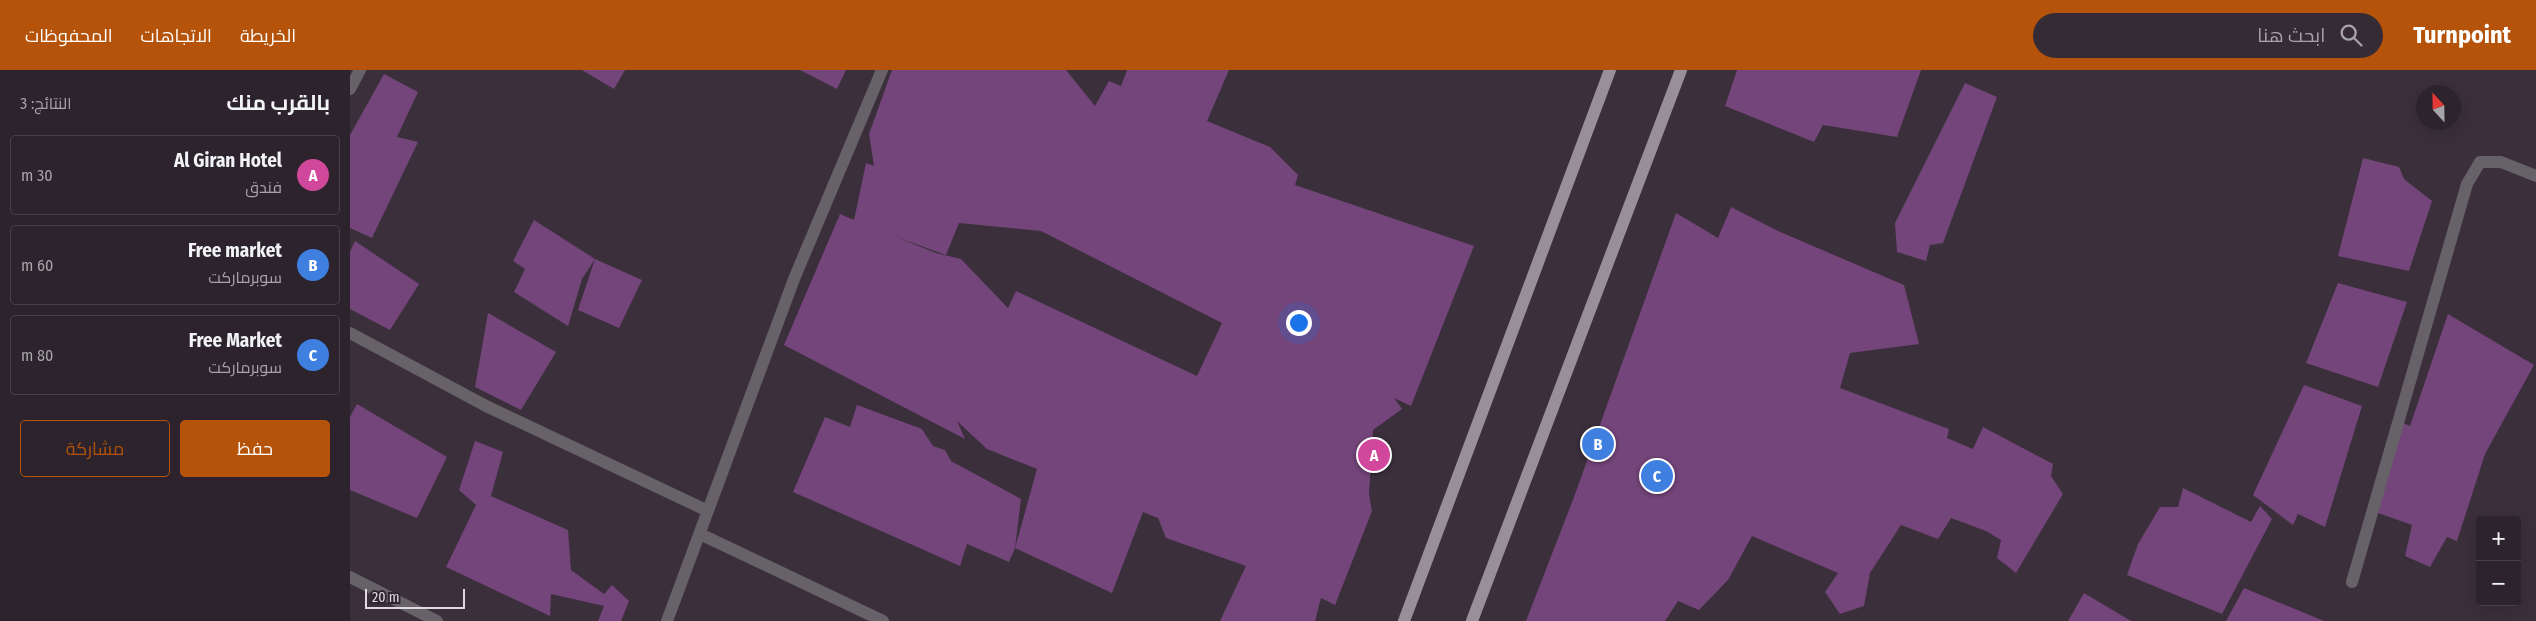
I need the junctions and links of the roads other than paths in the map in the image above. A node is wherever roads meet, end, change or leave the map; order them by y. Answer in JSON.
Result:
{"nodes":[{"id":1,"x":360,"y":70,"type":"edge"},
{"id":2,"x":882,"y":70,"type":"edge"},
{"id":3,"x":1610,"y":70,"type":"edge"},
{"id":4,"x":1681,"y":70,"type":"edge"},
{"id":5,"x":350,"y":89,"type":"edge"},
{"id":6,"x":2536,"y":176,"type":"edge"},
{"id":7,"x":350,"y":334,"type":"edge"},
{"id":8,"x":708,"y":511,"type":"junction"},
{"id":9,"x":700,"y":534,"type":"junction"},
{"id":10,"x":350,"y":577,"type":"edge"},
{"id":11,"x":2352,"y":582,"type":"dead end"},
{"id":12,"x":437,"y":621,"type":"edge"},
{"id":13,"x":667,"y":621,"type":"edge"},
{"id":14,"x":883,"y":621,"type":"edge"},
{"id":15,"x":1404,"y":621,"type":"edge"},
{"id":16,"x":1472,"y":621,"type":"edge"}],
"edges":[{"from":1,"to":5,"type":"street"},
{"from":2,"to":8,"type":"street"},
{"from":3,"to":15,"type":"main road"},
{"from":4,"to":16,"type":"main road"},
{"from":6,"to":11,"type":"street"},
{"from":7,"to":8,"type":"street"},
{"from":8,"to":9,"type":"street"},
{"from":9,"to":13,"type":"street"},
{"from":9,"to":14,"type":"street"},
{"from":10,"to":12,"type":"street"}]}
